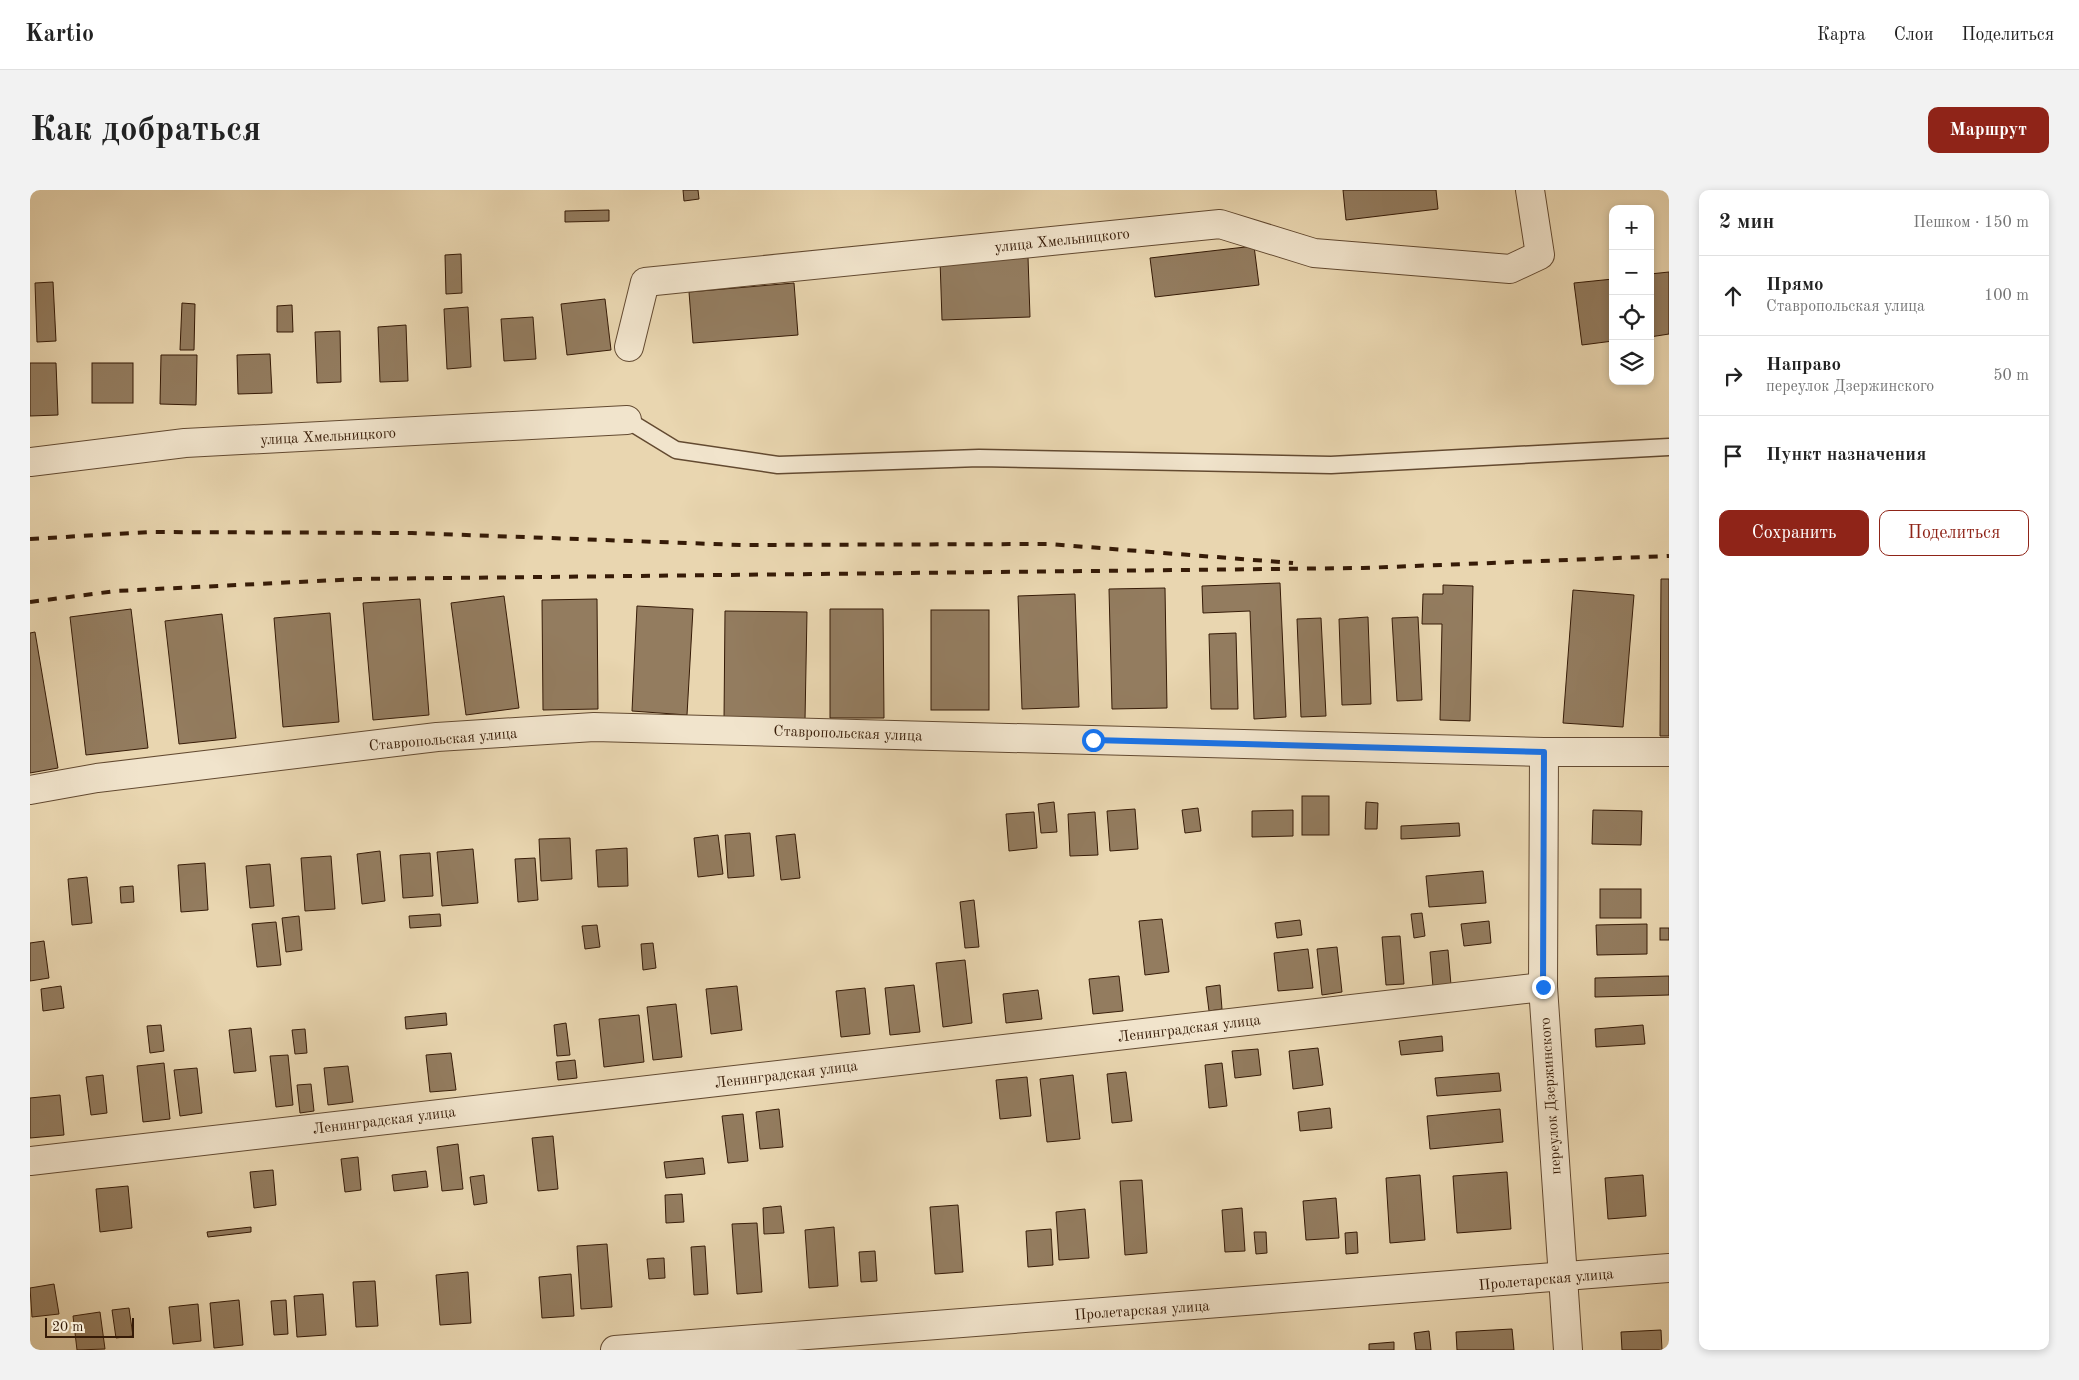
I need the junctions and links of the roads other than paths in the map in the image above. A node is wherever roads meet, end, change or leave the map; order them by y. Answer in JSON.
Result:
{"nodes":[{"id":1,"x":1530,"y":190,"type":"edge"},
{"id":2,"x":629,"y":348,"type":"dead end"},
{"id":3,"x":627,"y":420,"type":"joint"},
{"id":4,"x":1669,"y":447,"type":"edge"},
{"id":5,"x":30,"y":462,"type":"edge"},
{"id":6,"x":1544,"y":752,"type":"junction"},
{"id":7,"x":1669,"y":752,"type":"edge"},
{"id":8,"x":30,"y":790,"type":"edge"},
{"id":9,"x":1543,"y":987,"type":"junction"},
{"id":10,"x":30,"y":1161,"type":"edge"},
{"id":11,"x":1669,"y":1268,"type":"edge"},
{"id":12,"x":1563,"y":1278,"type":"junction"},
{"id":13,"x":615,"y":1350,"type":"edge"},
{"id":14,"x":1568,"y":1350,"type":"edge"}],
"edges":[{"from":1,"to":2,"type":"street","name":"улица Хмельницкого"},
{"from":3,"to":4,"type":"lane"},
{"from":3,"to":5,"type":"street","name":"улица Хмельницкого"},
{"from":6,"to":7,"type":"street","name":"Ставропольская улица"},
{"from":6,"to":8,"type":"street","name":"Ставропольская улица"},
{"from":6,"to":9,"type":"street","name":"переулок Дзержинского"},
{"from":9,"to":10,"type":"street","name":"Ленинградская улица"},
{"from":9,"to":12,"type":"street","name":"переулок Дзержинского"},
{"from":11,"to":12,"type":"street","name":"Пролетарская улица"},
{"from":12,"to":13,"type":"street","name":"Пролетарская улица"},
{"from":12,"to":14,"type":"street","name":"переулок Дзержинского"}]}
